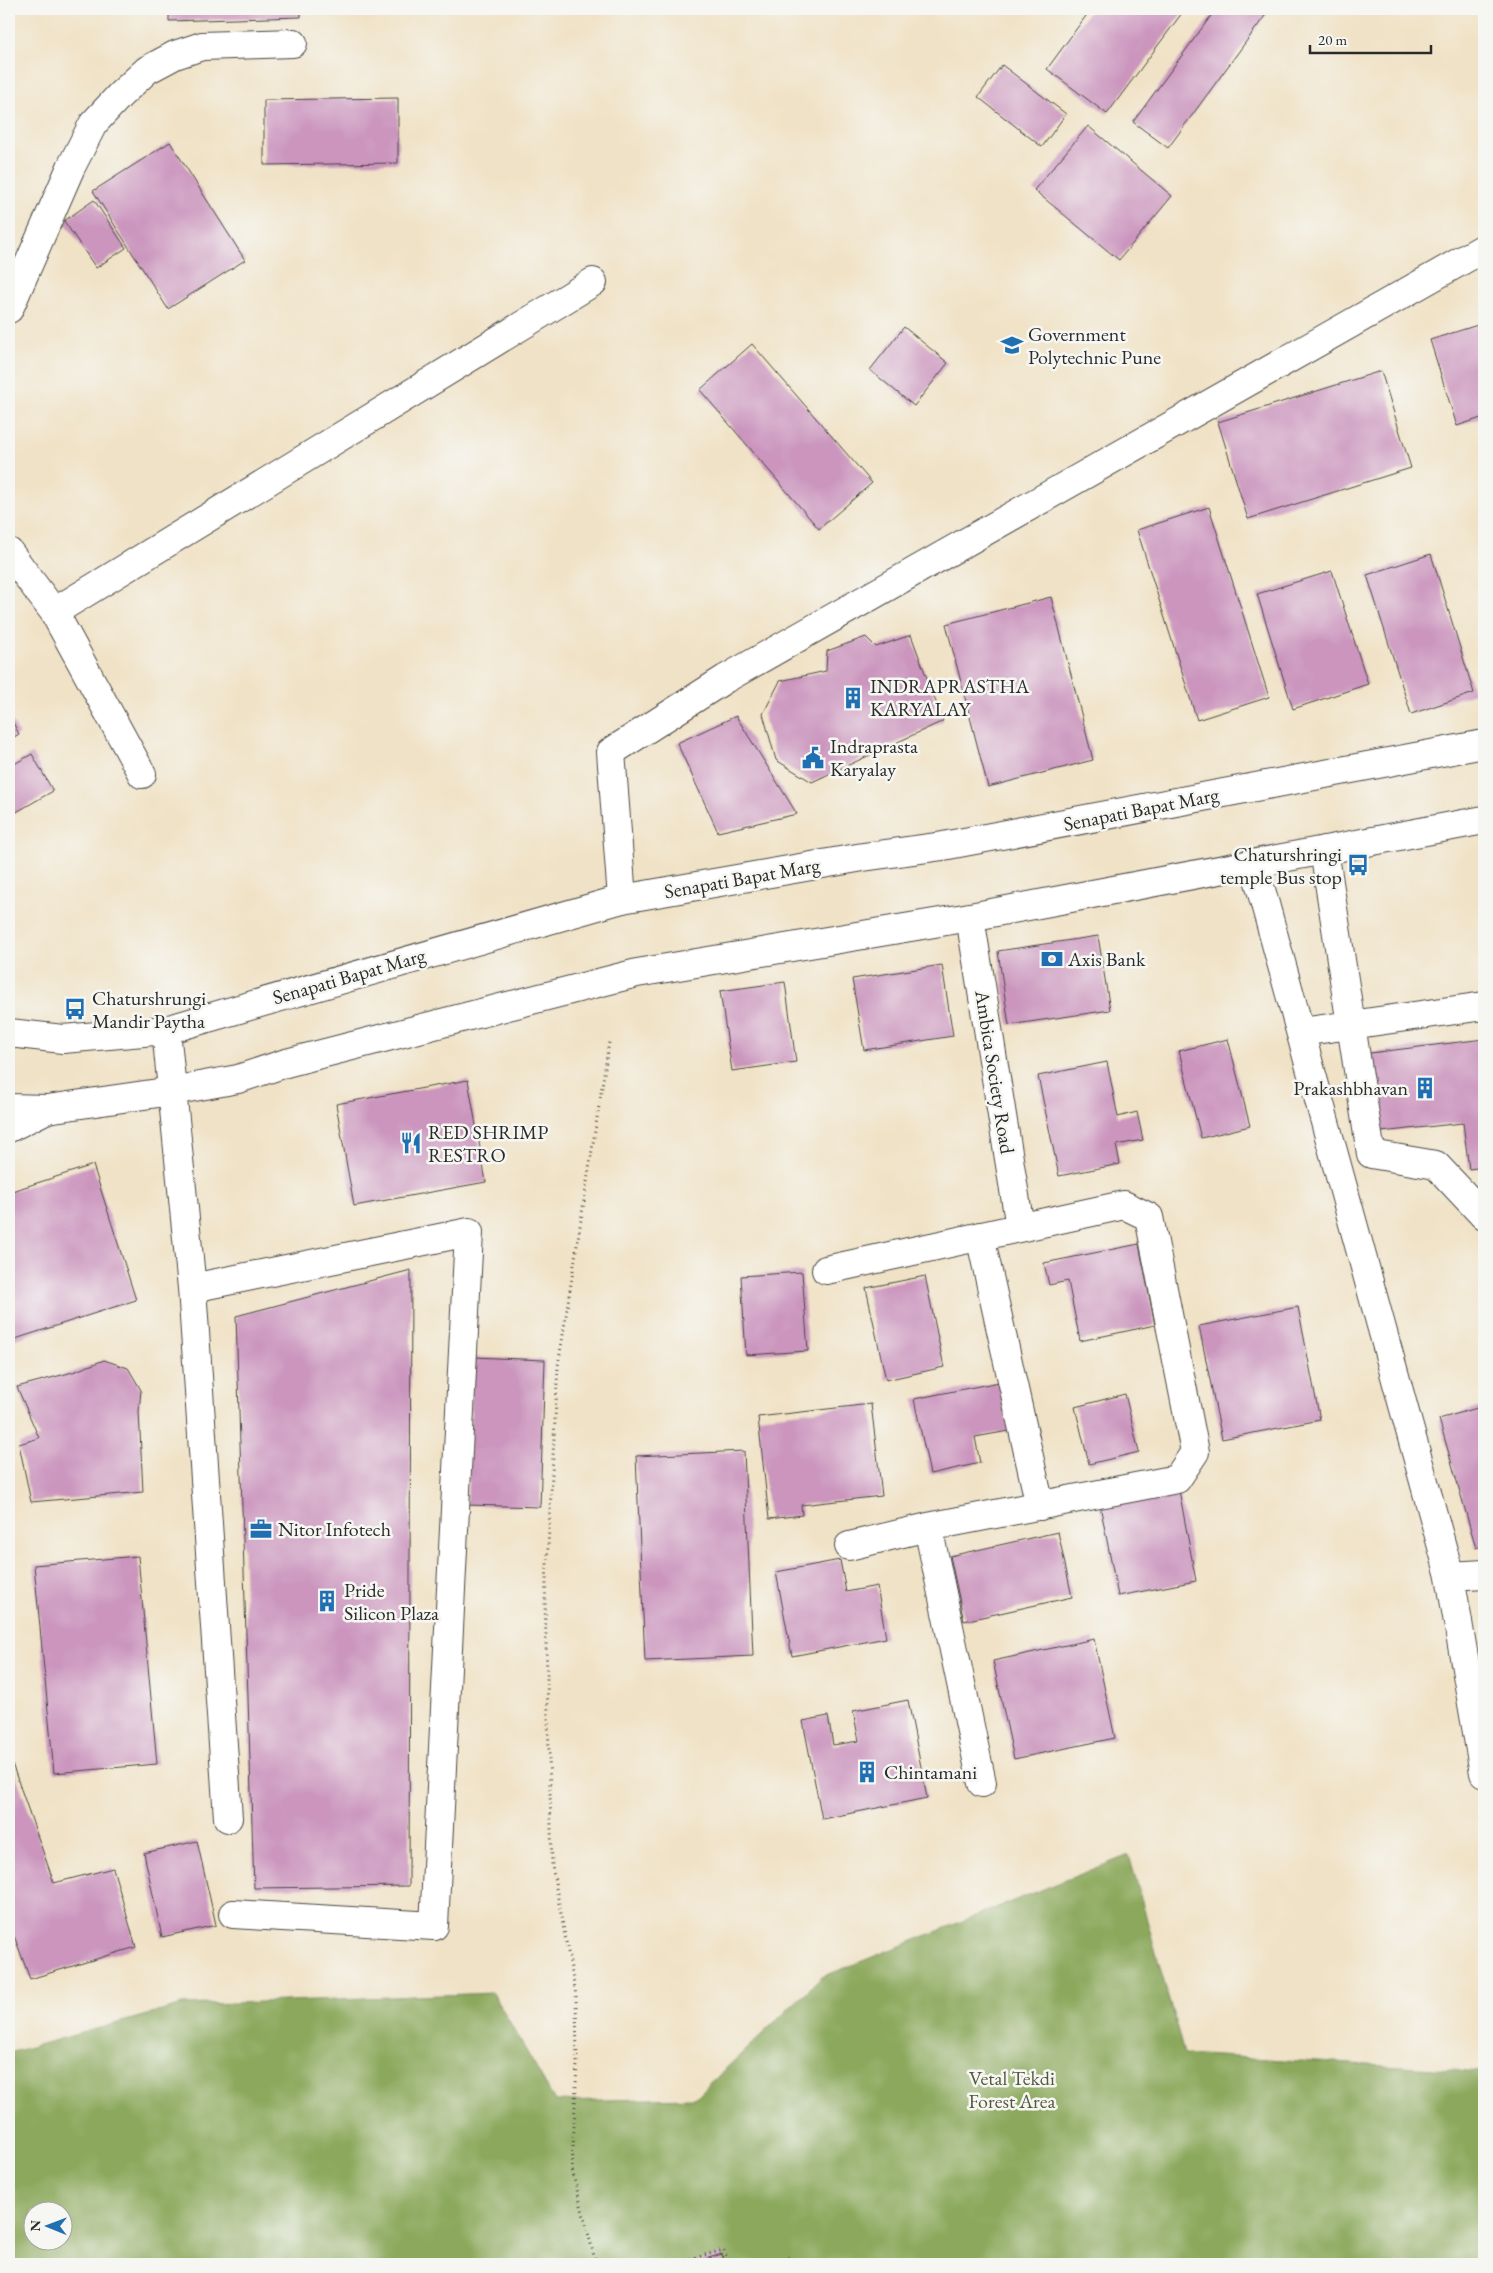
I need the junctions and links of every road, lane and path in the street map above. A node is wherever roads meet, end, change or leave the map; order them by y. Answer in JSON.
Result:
{"nodes":[{"id":1,"x":293,"y":43,"type":"dead end"},
{"id":2,"x":1484,"y":248,"type":"edge"},
{"id":3,"x":593,"y":282,"type":"dead end"},
{"id":4,"x":9,"y":309,"type":"edge"},
{"id":5,"x":9,"y":552,"type":"edge"},
{"id":6,"x":54,"y":612,"type":"junction"},
{"id":7,"x":1484,"y":744,"type":"edge"},
{"id":8,"x":142,"y":774,"type":"dead end"},
{"id":9,"x":1484,"y":820,"type":"edge"},
{"id":10,"x":1324,"y":850,"type":"junction"},
{"id":11,"x":1254,"y":864,"type":"junction"},
{"id":12,"x":622,"y":899,"type":"junction"},
{"id":13,"x":970,"y":916,"type":"junction"},
{"id":14,"x":1484,"y":1006,"type":"edge"},
{"id":15,"x":1351,"y":1025,"type":"junction"},
{"id":16,"x":166,"y":1030,"type":"junction"},
{"id":17,"x":1301,"y":1032,"type":"junction"},
{"id":18,"x":9,"y":1033,"type":"edge"},
{"id":19,"x":609,"y":1042,"type":"dead end"},
{"id":20,"x":172,"y":1091,"type":"junction"},
{"id":21,"x":9,"y":1108,"type":"edge"},
{"id":22,"x":47,"y":1109,"type":"junction"},
{"id":23,"x":9,"y":1128,"type":"edge"},
{"id":24,"x":1484,"y":1216,"type":"edge"},
{"id":25,"x":1020,"y":1227,"type":"junction"},
{"id":26,"x":980,"y":1236,"type":"junction"},
{"id":27,"x":826,"y":1270,"type":"dead end"},
{"id":28,"x":192,"y":1288,"type":"junction"},
{"id":29,"x":1040,"y":1506,"type":"junction"},
{"id":30,"x":928,"y":1527,"type":"junction"},
{"id":31,"x":849,"y":1546,"type":"dead end"},
{"id":32,"x":1484,"y":1574,"type":"edge"},
{"id":33,"x":1450,"y":1576,"type":"junction"},
{"id":34,"x":1484,"y":1773,"type":"edge"},
{"id":35,"x":982,"y":1782,"type":"dead end"},
{"id":36,"x":228,"y":1818,"type":"dead end"},
{"id":37,"x":233,"y":1914,"type":"dead end"},
{"id":38,"x":596,"y":2264,"type":"edge"},
{"id":39,"x":671,"y":2264,"type":"edge"},
{"id":40,"x":729,"y":2264,"type":"edge"},
{"id":41,"x":769,"y":2264,"type":"edge"},
{"id":42,"x":792,"y":2264,"type":"edge"}],
"edges":[{"from":1,"to":4,"type":"main road"},
{"from":2,"to":12,"type":"main road"},
{"from":3,"to":6,"type":"main road"},
{"from":5,"to":6,"type":"main road"},
{"from":6,"to":8,"type":"main road"},
{"from":7,"to":12,"type":"main road","name":"Senapati Bapat Marg"},
{"from":9,"to":10,"type":"main road"},
{"from":10,"to":11,"type":"main road"},
{"from":10,"to":15,"type":"main road"},
{"from":11,"to":13,"type":"main road"},
{"from":11,"to":17,"type":"main road"},
{"from":12,"to":16,"type":"main road","name":"Senapati Bapat Marg"},
{"from":13,"to":20,"type":"main road"},
{"from":13,"to":25,"type":"main road","name":"Ambica Society Road"},
{"from":14,"to":15,"type":"main road"},
{"from":15,"to":17,"type":"main road"},
{"from":15,"to":24,"type":"main road"},
{"from":16,"to":18,"type":"main road","name":"Senapati Bapat Marg"},
{"from":16,"to":20,"type":"main road"},
{"from":17,"to":33,"type":"main road"},
{"from":19,"to":38,"type":"path"},
{"from":20,"to":22,"type":"main road"},
{"from":20,"to":28,"type":"main road"},
{"from":21,"to":22,"type":"main road"},
{"from":22,"to":23,"type":"main road"},
{"from":25,"to":26,"type":"main road"},
{"from":25,"to":29,"type":"main road"},
{"from":26,"to":27,"type":"main road"},
{"from":26,"to":29,"type":"main road"},
{"from":28,"to":36,"type":"main road"},
{"from":28,"to":37,"type":"main road"},
{"from":29,"to":30,"type":"main road"},
{"from":30,"to":31,"type":"main road"},
{"from":30,"to":35,"type":"main road"},
{"from":32,"to":33,"type":"main road"},
{"from":33,"to":34,"type":"main road"},
{"from":39,"to":40,"type":"path"},
{"from":41,"to":42,"type":"path"}]}
